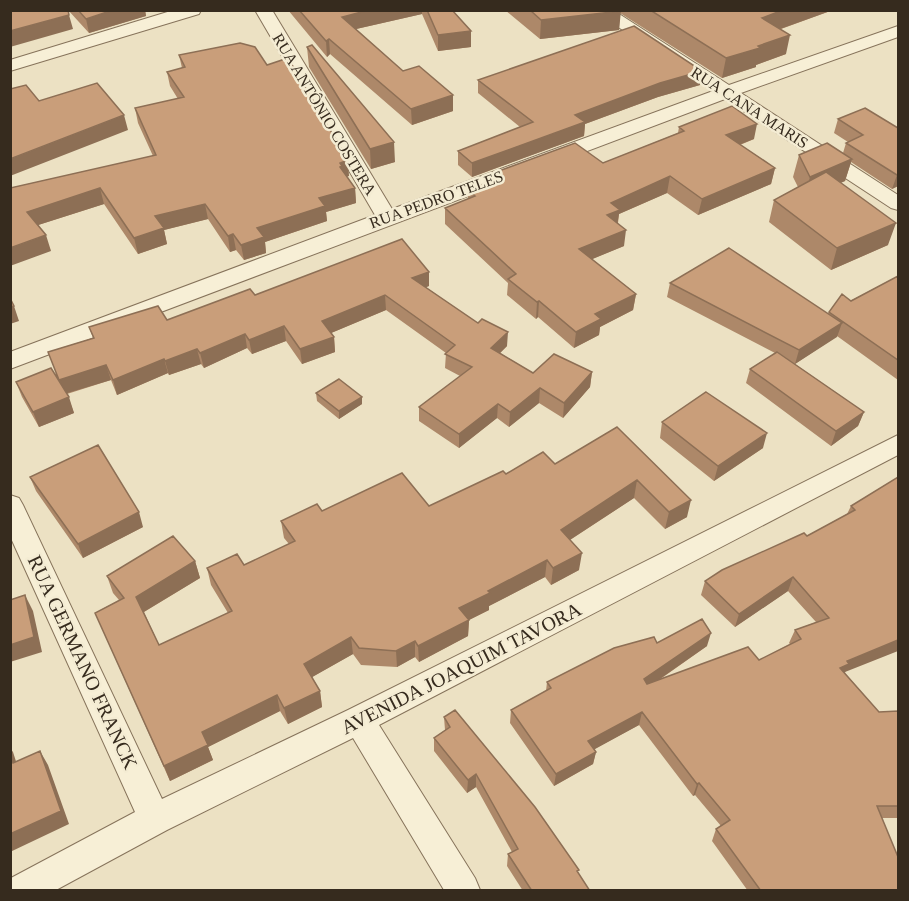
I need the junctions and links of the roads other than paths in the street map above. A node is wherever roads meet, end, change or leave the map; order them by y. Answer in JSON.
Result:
{"nodes":[{"id":1,"x":193,"y":10,"type":"edge"},
{"id":2,"x":263,"y":10,"type":"edge"},
{"id":3,"x":601,"y":10,"type":"edge"},
{"id":4,"x":898,"y":31,"type":"edge"},
{"id":5,"x":10,"y":66,"type":"edge"},
{"id":6,"x":725,"y":92,"type":"junction"},
{"id":7,"x":898,"y":204,"type":"edge"},
{"id":8,"x":386,"y":217,"type":"junction"},
{"id":9,"x":10,"y":361,"type":"edge"},
{"id":10,"x":898,"y":444,"type":"edge"},
{"id":11,"x":10,"y":505,"type":"edge"},
{"id":12,"x":358,"y":720,"type":"junction"},
{"id":13,"x":155,"y":819,"type":"junction"},
{"id":14,"x":23,"y":891,"type":"edge"},
{"id":15,"x":463,"y":891,"type":"edge"}],
"edges":[{"from":1,"to":5,"type":"street"},
{"from":2,"to":8,"type":"street","name":"RUA ANTÔNIO COSTERA"},
{"from":3,"to":6,"type":"street","name":"RUA CANA MARIS"},
{"from":4,"to":6,"type":"street","name":"RUA PEDRO TELES"},
{"from":6,"to":7,"type":"street","name":"RUA CANA MARIS"},
{"from":6,"to":8,"type":"street","name":"RUA PEDRO TELES"},
{"from":8,"to":9,"type":"street","name":"RUA PEDRO TELES"},
{"from":10,"to":12,"type":"street","name":"AVENIDA JOAQUIM TAVORA"},
{"from":11,"to":13,"type":"street","name":"RUA GERMANO FRANCK"},
{"from":12,"to":13,"type":"street","name":"AVENIDA JOAQUIM TAVORA"},
{"from":12,"to":15,"type":"street"},
{"from":13,"to":14,"type":"street","name":"AVENIDA JOAQUIM TAVORA"}]}
